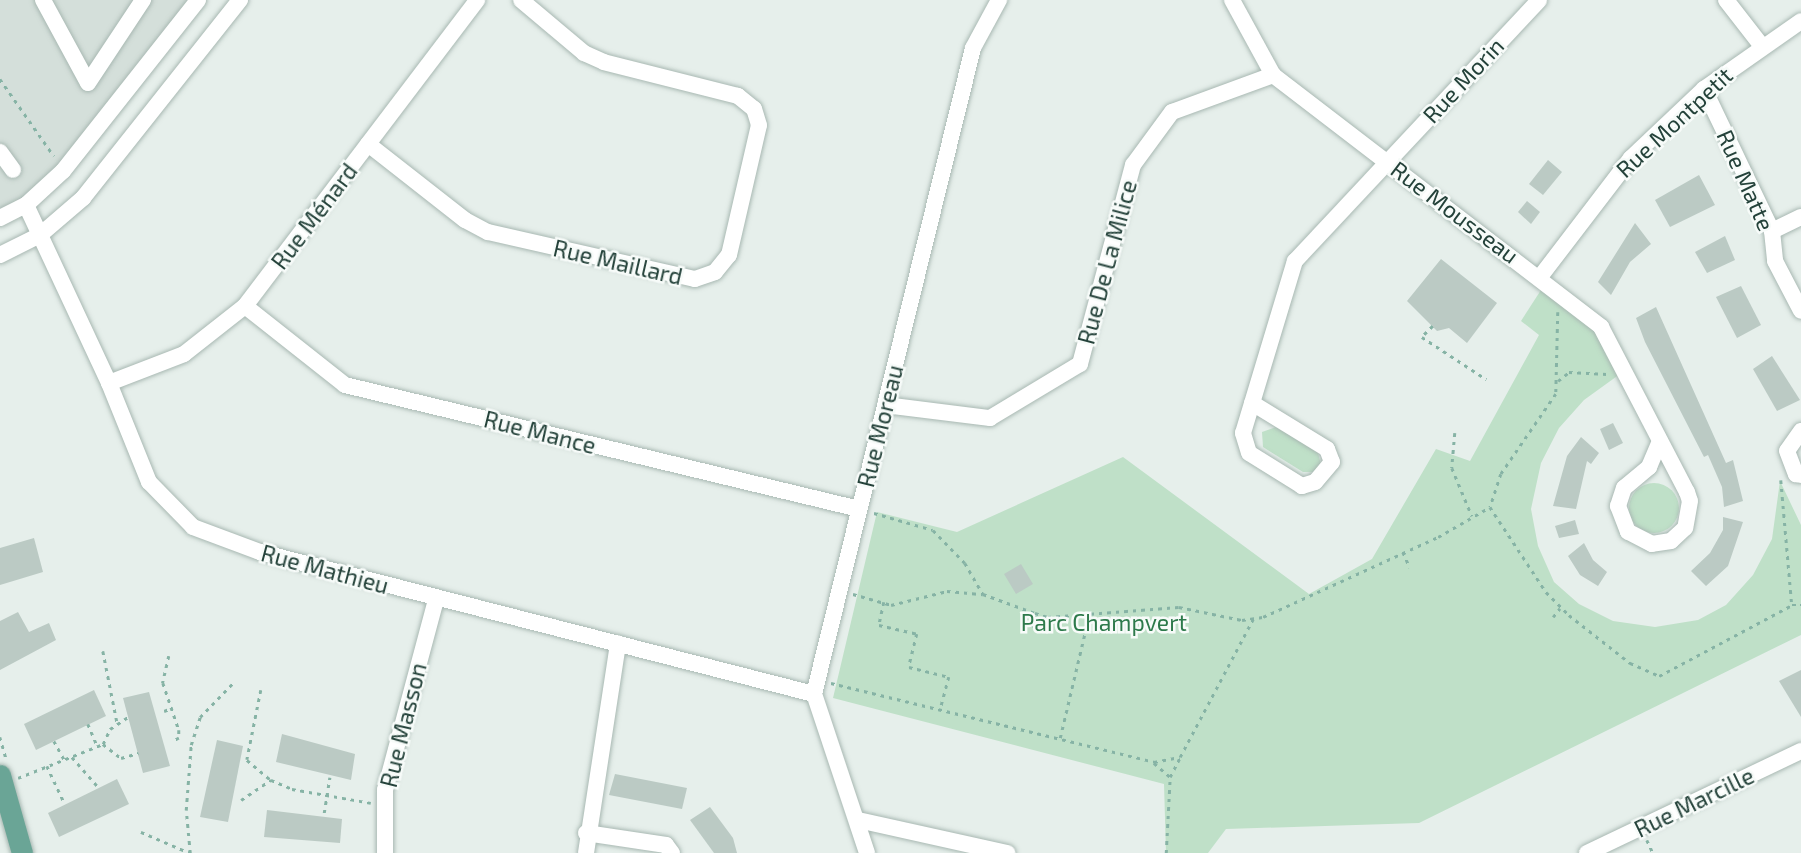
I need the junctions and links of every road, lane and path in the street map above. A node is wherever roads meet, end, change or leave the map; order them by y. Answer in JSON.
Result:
{"nodes":[{"id":1,"x":43,"y":0,"type":"edge"},
{"id":2,"x":143,"y":0,"type":"edge"},
{"id":3,"x":198,"y":0,"type":"edge"},
{"id":4,"x":240,"y":0,"type":"edge"},
{"id":5,"x":477,"y":0,"type":"edge"},
{"id":6,"x":521,"y":0,"type":"edge"},
{"id":7,"x":1232,"y":0,"type":"edge"},
{"id":8,"x":1539,"y":0,"type":"edge"},
{"id":9,"x":1726,"y":0,"type":"edge"},
{"id":10,"x":991,"y":2,"type":"edge"},
{"id":11,"x":1801,"y":21,"type":"edge"},
{"id":12,"x":1761,"y":45,"type":"junction"},
{"id":13,"x":1273,"y":75,"type":"junction"},
{"id":14,"x":0,"y":79,"type":"edge"},
{"id":15,"x":1704,"y":89,"type":"junction"},
{"id":16,"x":368,"y":144,"type":"junction"},
{"id":17,"x":0,"y":152,"type":"edge"},
{"id":18,"x":1388,"y":160,"type":"junction"},
{"id":19,"x":13,"y":170,"type":"dead end"},
{"id":20,"x":63,"y":171,"type":"junction"},
{"id":21,"x":26,"y":205,"type":"junction"},
{"id":22,"x":1801,"y":217,"type":"edge"},
{"id":23,"x":0,"y":218,"type":"edge"},
{"id":24,"x":1772,"y":231,"type":"junction"},
{"id":25,"x":40,"y":235,"type":"junction"},
{"id":26,"x":0,"y":255,"type":"edge"},
{"id":27,"x":1540,"y":276,"type":"junction"},
{"id":28,"x":1562,"y":295,"type":"junction"},
{"id":29,"x":245,"y":306,"type":"junction"},
{"id":30,"x":1801,"y":311,"type":"edge"},
{"id":31,"x":1433,"y":326,"type":"dead end"},
{"id":32,"x":1486,"y":379,"type":"dead end"},
{"id":33,"x":1558,"y":381,"type":"junction"},
{"id":34,"x":1628,"y":381,"type":"junction"},
{"id":35,"x":109,"y":383,"type":"junction"},
{"id":36,"x":1252,"y":403,"type":"junction"},
{"id":37,"x":885,"y":405,"type":"junction"},
{"id":38,"x":1801,"y":431,"type":"edge"},
{"id":39,"x":1455,"y":433,"type":"dead end"},
{"id":40,"x":1660,"y":441,"type":"junction"},
{"id":41,"x":1796,"y":469,"type":"edge"},
{"id":42,"x":1490,"y":506,"type":"junction"},
{"id":43,"x":859,"y":509,"type":"junction"},
{"id":44,"x":1473,"y":517,"type":"junction"},
{"id":45,"x":1402,"y":551,"type":"junction"},
{"id":46,"x":1410,"y":568,"type":"dead end"},
{"id":47,"x":839,"y":590,"type":"junction"},
{"id":48,"x":983,"y":594,"type":"junction"},
{"id":49,"x":436,"y":600,"type":"junction"},
{"id":50,"x":884,"y":602,"type":"junction"},
{"id":51,"x":1792,"y":605,"type":"junction"},
{"id":52,"x":1801,"y":605,"type":"edge"},
{"id":53,"x":1560,"y":608,"type":"junction"},
{"id":54,"x":1091,"y":611,"type":"junction"},
{"id":55,"x":1035,"y":613,"type":"junction"},
{"id":56,"x":1553,"y":617,"type":"dead end"},
{"id":57,"x":1253,"y":619,"type":"junction"},
{"id":58,"x":1031,"y":627,"type":"dead end"},
{"id":59,"x":618,"y":643,"type":"junction"},
{"id":60,"x":103,"y":652,"type":"dead end"},
{"id":61,"x":169,"y":656,"type":"dead end"},
{"id":62,"x":233,"y":683,"type":"dead end"},
{"id":63,"x":816,"y":687,"type":"junction"},
{"id":64,"x":261,"y":690,"type":"dead end"},
{"id":65,"x":172,"y":708,"type":"junction"},
{"id":66,"x":940,"y":710,"type":"junction"},
{"id":67,"x":164,"y":711,"type":"dead end"},
{"id":68,"x":128,"y":717,"type":"dead end"},
{"id":69,"x":117,"y":723,"type":"junction"},
{"id":70,"x":88,"y":724,"type":"dead end"},
{"id":71,"x":1060,"y":738,"type":"junction"},
{"id":72,"x":54,"y":741,"type":"dead end"},
{"id":73,"x":172,"y":742,"type":"dead end"},
{"id":74,"x":103,"y":744,"type":"junction"},
{"id":75,"x":97,"y":745,"type":"junction"},
{"id":76,"x":1801,"y":751,"type":"edge"},
{"id":77,"x":138,"y":753,"type":"dead end"},
{"id":78,"x":72,"y":757,"type":"junction"},
{"id":79,"x":1180,"y":757,"type":"junction"},
{"id":80,"x":64,"y":759,"type":"junction"},
{"id":81,"x":1154,"y":762,"type":"junction"},
{"id":82,"x":47,"y":766,"type":"junction"},
{"id":83,"x":330,"y":777,"type":"dead end"},
{"id":84,"x":1170,"y":777,"type":"junction"},
{"id":85,"x":6,"y":778,"type":"edge"},
{"id":86,"x":271,"y":780,"type":"junction"},
{"id":87,"x":99,"y":788,"type":"dead end"},
{"id":88,"x":328,"y":795,"type":"junction"},
{"id":89,"x":241,"y":800,"type":"dead end"},
{"id":90,"x":65,"y":804,"type":"dead end"},
{"id":91,"x":385,"y":806,"type":"junction"},
{"id":92,"x":324,"y":814,"type":"dead end"},
{"id":93,"x":858,"y":820,"type":"junction"},
{"id":94,"x":141,"y":832,"type":"dead end"},
{"id":95,"x":586,"y":833,"type":"junction"},
{"id":96,"x":22,"y":853,"type":"edge"},
{"id":97,"x":386,"y":853,"type":"edge"},
{"id":98,"x":586,"y":853,"type":"edge"},
{"id":99,"x":671,"y":853,"type":"edge"},
{"id":100,"x":867,"y":853,"type":"edge"},
{"id":101,"x":1007,"y":853,"type":"edge"},
{"id":102,"x":1166,"y":853,"type":"edge"},
{"id":103,"x":1587,"y":853,"type":"edge"}],
"edges":[{"from":1,"to":2,"type":"street"},
{"from":3,"to":20,"type":"street"},
{"from":4,"to":25,"type":"street"},
{"from":5,"to":16,"type":"street","name":"Rue Ménard"},
{"from":6,"to":16,"type":"street","name":"Rue Maillard"},
{"from":7,"to":13,"type":"street","name":"Rue Mousseau"},
{"from":8,"to":18,"type":"street","name":"Rue Morin"},
{"from":9,"to":12,"type":"street"},
{"from":10,"to":37,"type":"street","name":"Rue Moreau"},
{"from":11,"to":12,"type":"street","name":"Rue Montpetit"},
{"from":12,"to":15,"type":"street","name":"Rue Montpetit"},
{"from":13,"to":18,"type":"street","name":"Rue Mousseau"},
{"from":13,"to":37,"type":"street","name":"Rue De La Milice"},
{"from":14,"to":20,"type":"path"},
{"from":15,"to":24,"type":"street","name":"Rue Matte"},
{"from":15,"to":27,"type":"street","name":"Rue Montpetit"},
{"from":16,"to":29,"type":"street","name":"Rue Ménard"},
{"from":17,"to":19,"type":"street"},
{"from":18,"to":27,"type":"street","name":"Rue Mousseau"},
{"from":18,"to":36,"type":"street","name":"Rue Morin"},
{"from":20,"to":21,"type":"street"},
{"from":21,"to":23,"type":"street"},
{"from":21,"to":25,"type":"street","name":"Rue Mathieu"},
{"from":22,"to":24,"type":"street"},
{"from":24,"to":30,"type":"street","name":"Rue Matte"},
{"from":25,"to":26,"type":"street"},
{"from":25,"to":35,"type":"street","name":"Rue Mathieu"},
{"from":27,"to":28,"type":"street","name":"Rue Mousseau"},
{"from":28,"to":33,"type":"path"},
{"from":28,"to":34,"type":"street","name":"Rue Mousseau"},
{"from":29,"to":35,"type":"street","name":"Rue Ménard"},
{"from":29,"to":43,"type":"street","name":"Rue Mance"},
{"from":31,"to":32,"type":"path"},
{"from":33,"to":34,"type":"path"},
{"from":33,"to":42,"type":"path"},
{"from":34,"to":40,"type":"street","name":"Rue Mousseau"},
{"from":35,"to":49,"type":"street","name":"Rue Mathieu"},
{"from":36,"to":36,"type":"street","name":"Rue Morin"},
{"from":37,"to":43,"type":"street","name":"Rue Moreau"},
{"from":38,"to":41,"type":"street"},
{"from":39,"to":44,"type":"path"},
{"from":40,"to":40,"type":"street","name":"Rue Mousseau"},
{"from":41,"to":51,"type":"path"},
{"from":42,"to":44,"type":"path"},
{"from":42,"to":53,"type":"path"},
{"from":43,"to":47,"type":"street","name":"Rue Moreau"},
{"from":43,"to":48,"type":"path"},
{"from":44,"to":45,"type":"path"},
{"from":45,"to":46,"type":"path"},
{"from":45,"to":57,"type":"path"},
{"from":47,"to":50,"type":"path"},
{"from":47,"to":63,"type":"street","name":"Rue Moreau"},
{"from":48,"to":50,"type":"path"},
{"from":48,"to":55,"type":"path"},
{"from":49,"to":59,"type":"street","name":"Rue Mathieu"},
{"from":49,"to":91,"type":"street","name":"Rue Masson"},
{"from":50,"to":66,"type":"path"},
{"from":51,"to":52,"type":"path"},
{"from":51,"to":53,"type":"path"},
{"from":53,"to":56,"type":"path"},
{"from":54,"to":55,"type":"path"},
{"from":54,"to":57,"type":"path"},
{"from":54,"to":71,"type":"path"},
{"from":55,"to":58,"type":"path"},
{"from":57,"to":79,"type":"path"},
{"from":59,"to":63,"type":"street","name":"Rue Mathieu"},
{"from":59,"to":95,"type":"street"},
{"from":60,"to":69,"type":"path"},
{"from":61,"to":65,"type":"path"},
{"from":62,"to":94,"type":"path"},
{"from":63,"to":66,"type":"path"},
{"from":63,"to":93,"type":"street"},
{"from":64,"to":86,"type":"path"},
{"from":65,"to":67,"type":"path"},
{"from":65,"to":73,"type":"path"},
{"from":66,"to":71,"type":"path"},
{"from":68,"to":69,"type":"path"},
{"from":69,"to":74,"type":"path"},
{"from":70,"to":75,"type":"path"},
{"from":71,"to":81,"type":"path"},
{"from":72,"to":80,"type":"path"},
{"from":74,"to":75,"type":"path"},
{"from":74,"to":77,"type":"path"},
{"from":75,"to":78,"type":"path"},
{"from":76,"to":103,"type":"street","name":"Rue Marcille"},
{"from":78,"to":80,"type":"path"},
{"from":78,"to":87,"type":"path"},
{"from":79,"to":81,"type":"path"},
{"from":79,"to":84,"type":"path"},
{"from":80,"to":82,"type":"path"},
{"from":81,"to":84,"type":"path"},
{"from":82,"to":85,"type":"path"},
{"from":82,"to":90,"type":"path"},
{"from":83,"to":88,"type":"path"},
{"from":84,"to":102,"type":"path"},
{"from":85,"to":96,"type":"main road"},
{"from":86,"to":88,"type":"path"},
{"from":86,"to":89,"type":"path"},
{"from":88,"to":91,"type":"path"},
{"from":88,"to":92,"type":"path"},
{"from":91,"to":97,"type":"street","name":"Rue Masson"},
{"from":93,"to":100,"type":"street"},
{"from":93,"to":101,"type":"street"},
{"from":95,"to":98,"type":"street"},
{"from":95,"to":99,"type":"street"}]}
